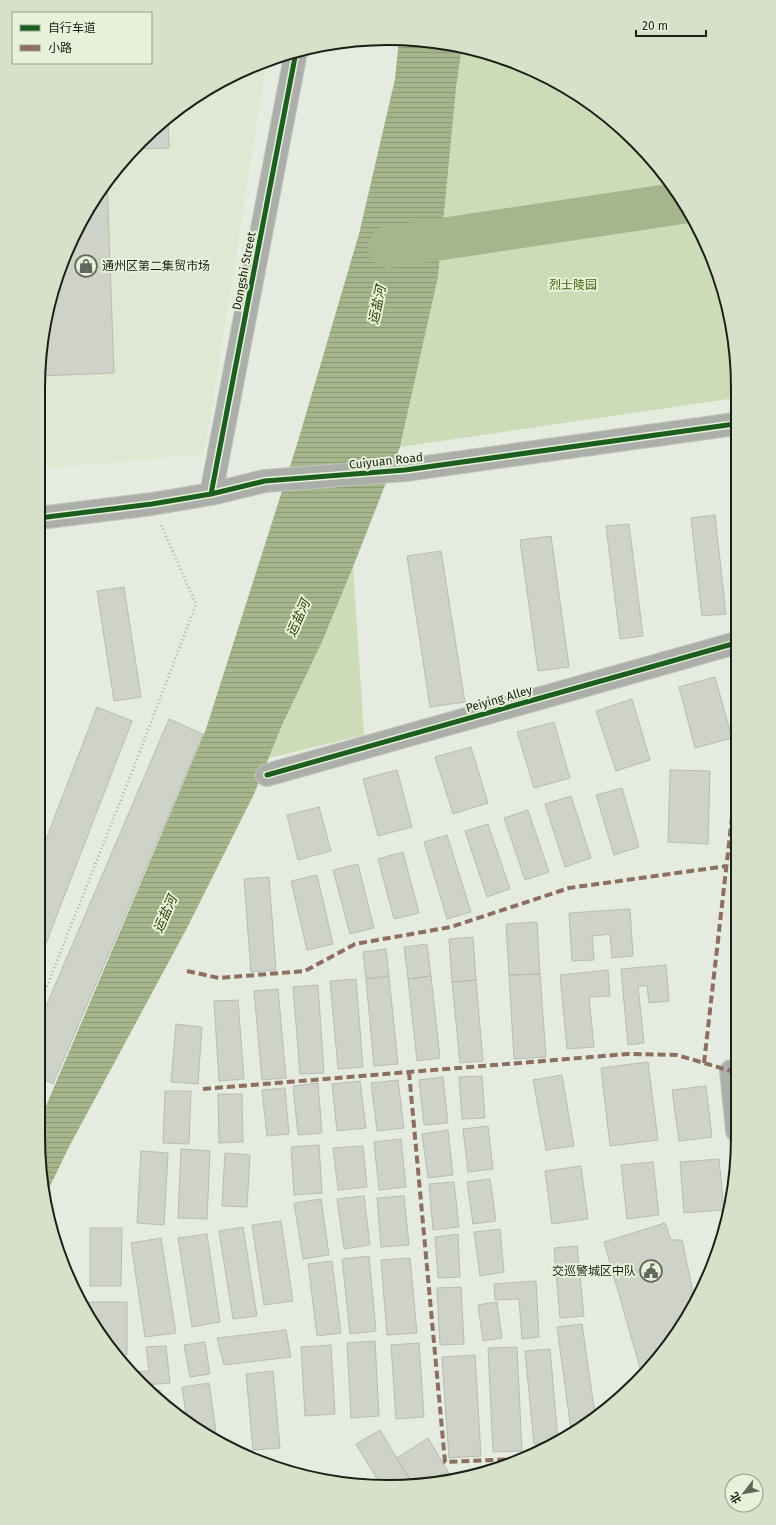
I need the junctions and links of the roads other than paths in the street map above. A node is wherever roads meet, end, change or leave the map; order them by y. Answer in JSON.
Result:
{"nodes":[{"id":1,"x":295,"y":58,"type":"edge"},
{"id":2,"x":731,"y":425,"type":"edge"},
{"id":3,"x":211,"y":494,"type":"junction"},
{"id":4,"x":45,"y":517,"type":"edge"},
{"id":5,"x":731,"y":644,"type":"edge"},
{"id":6,"x":267,"y":775,"type":"dead end"}],
"edges":[{"from":1,"to":3,"type":"street","name":"Dongshi Street"},
{"from":2,"to":3,"type":"street","name":"Cuiyuan Road"},
{"from":3,"to":4,"type":"street","name":"Cuiyuan Road"},
{"from":5,"to":6,"type":"street","name":"Peiying Alley"}]}
